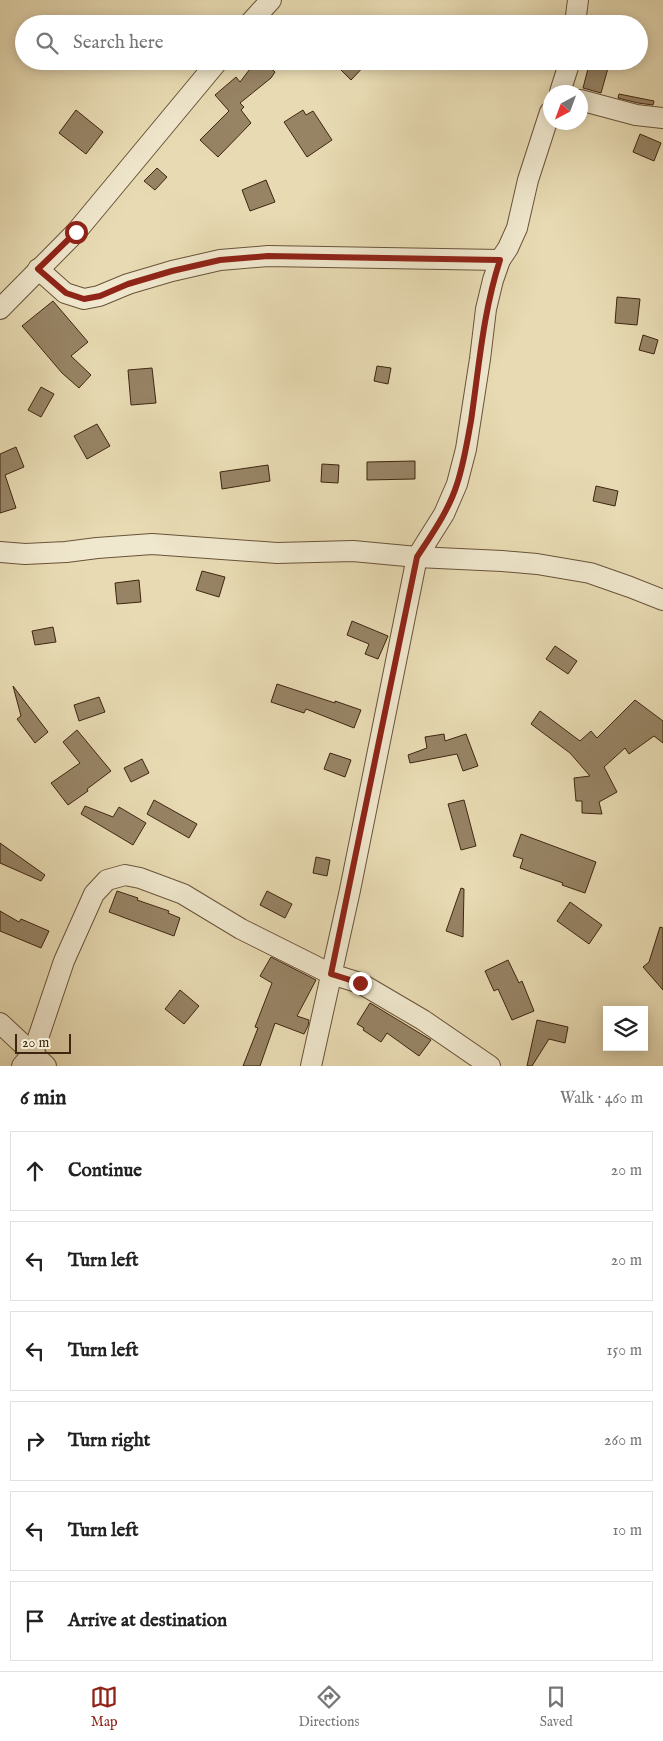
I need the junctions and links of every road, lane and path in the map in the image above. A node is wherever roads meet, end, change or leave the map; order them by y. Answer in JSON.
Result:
{"nodes":[{"id":1,"x":271,"y":0,"type":"edge"},
{"id":2,"x":578,"y":0,"type":"edge"},
{"id":3,"x":257,"y":15,"type":"edge"},
{"id":4,"x":576,"y":15,"type":"edge"},
{"id":5,"x":211,"y":70,"type":"edge"},
{"id":6,"x":567,"y":70,"type":"edge"},
{"id":7,"x":562,"y":85,"type":"edge"},
{"id":8,"x":588,"y":102,"type":"edge"},
{"id":9,"x":663,"y":118,"type":"edge"},
{"id":10,"x":544,"y":130,"type":"edge"},
{"id":11,"x":500,"y":260,"type":"junction"},
{"id":12,"x":38,"y":269,"type":"junction"},
{"id":13,"x":0,"y":309,"type":"edge"},
{"id":14,"x":0,"y":552,"type":"edge"},
{"id":15,"x":417,"y":557,"type":"junction"},
{"id":16,"x":663,"y":600,"type":"edge"},
{"id":17,"x":331,"y":974,"type":"junction"},
{"id":18,"x":0,"y":1023,"type":"edge"},
{"id":19,"x":34,"y":1062,"type":"edge"},
{"id":20,"x":311,"y":1066,"type":"edge"},
{"id":21,"x":490,"y":1066,"type":"edge"}],
"edges":[{"from":1,"to":3,"type":"street"},
{"from":2,"to":4,"type":"street"},
{"from":5,"to":12,"type":"street"},
{"from":6,"to":7,"type":"street"},
{"from":8,"to":9,"type":"street"},
{"from":10,"to":11,"type":"street"},
{"from":11,"to":12,"type":"street"},
{"from":11,"to":15,"type":"street"},
{"from":12,"to":13,"type":"street"},
{"from":14,"to":15,"type":"street"},
{"from":15,"to":16,"type":"street"},
{"from":15,"to":17,"type":"street"},
{"from":17,"to":19,"type":"street"},
{"from":17,"to":20,"type":"street"},
{"from":17,"to":21,"type":"street"},
{"from":18,"to":19,"type":"street"}]}
